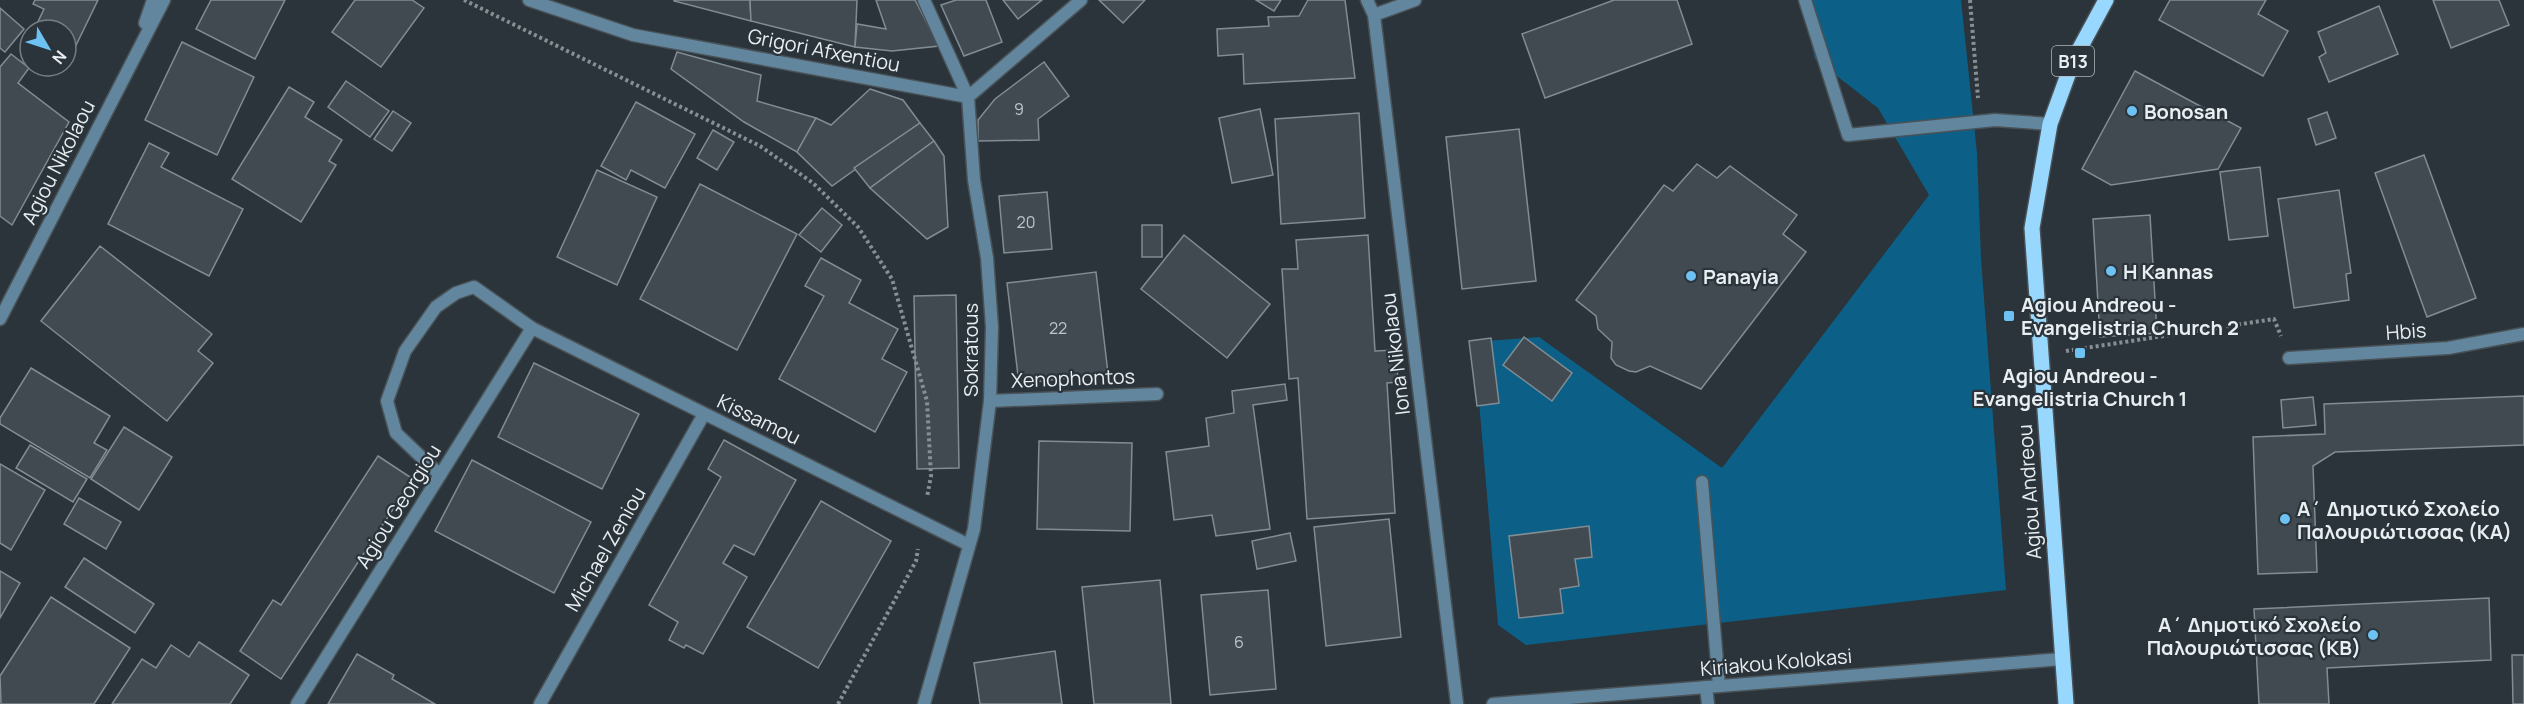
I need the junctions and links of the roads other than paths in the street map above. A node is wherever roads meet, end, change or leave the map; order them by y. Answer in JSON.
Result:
{"nodes":[{"id":1,"x":153,"y":0,"type":"edge"},
{"id":2,"x":164,"y":0,"type":"edge"},
{"id":3,"x":530,"y":0,"type":"edge"},
{"id":4,"x":924,"y":0,"type":"edge"},
{"id":5,"x":1081,"y":0,"type":"edge"},
{"id":6,"x":1367,"y":0,"type":"edge"},
{"id":7,"x":1415,"y":0,"type":"edge"},
{"id":8,"x":1805,"y":0,"type":"edge"},
{"id":9,"x":2105,"y":1,"type":"edge"},
{"id":10,"x":1374,"y":15,"type":"junction"},
{"id":11,"x":134,"y":55,"type":"junction"},
{"id":12,"x":968,"y":97,"type":"junction"},
{"id":13,"x":2050,"y":124,"type":"junction"},
{"id":14,"x":0,"y":319,"type":"edge"},
{"id":15,"x":532,"y":328,"type":"junction"},
{"id":16,"x":2524,"y":334,"type":"edge"},
{"id":17,"x":2289,"y":358,"type":"road end"},
{"id":18,"x":1157,"y":394,"type":"dead end"},
{"id":19,"x":990,"y":401,"type":"junction"},
{"id":20,"x":704,"y":414,"type":"junction"},
{"id":21,"x":440,"y":475,"type":"junction"},
{"id":22,"x":1702,"y":482,"type":"dead end"},
{"id":23,"x":969,"y":545,"type":"junction"},
{"id":24,"x":2062,"y":659,"type":"junction"},
{"id":25,"x":1712,"y":687,"type":"junction"},
{"id":26,"x":297,"y":704,"type":"edge"},
{"id":27,"x":540,"y":704,"type":"edge"},
{"id":28,"x":924,"y":704,"type":"edge"},
{"id":29,"x":1457,"y":704,"type":"edge"},
{"id":30,"x":1494,"y":704,"type":"edge"},
{"id":31,"x":1708,"y":704,"type":"edge"},
{"id":32,"x":2066,"y":704,"type":"edge"}],
"edges":[{"from":1,"to":11,"type":"street","name":"Agiou Nikolaou"},
{"from":2,"to":11,"type":"street","name":"Agiou Nikolaou"},
{"from":3,"to":12,"type":"street","name":"Grigori Afxentiou"},
{"from":4,"to":12,"type":"street","name":"Sokratous"},
{"from":5,"to":12,"type":"street"},
{"from":6,"to":10,"type":"street","name":"Iona Nikolaou"},
{"from":7,"to":10,"type":"street"},
{"from":8,"to":13,"type":"street"},
{"from":9,"to":13,"type":"main road","name":"Agiou Andreou","number":"B13"},
{"from":10,"to":29,"type":"street","name":"Iona Nikolaou"},
{"from":11,"to":14,"type":"street","name":"Agiou Nikolaou"},
{"from":12,"to":19,"type":"street","name":"Sokratous"},
{"from":13,"to":24,"type":"main road","name":"Agiou Andreou","number":"B13"},
{"from":15,"to":20,"type":"street","name":"Kissamou"},
{"from":15,"to":21,"type":"street","name":"Agiou Georgiou"},
{"from":15,"to":21,"type":"street","name":"Kissamou"},
{"from":16,"to":17,"type":"street","name":"Hbis"},
{"from":18,"to":19,"type":"street","name":"Xenophontos"},
{"from":19,"to":23,"type":"street","name":"Sokratous"},
{"from":20,"to":23,"type":"street","name":"Kissamou"},
{"from":20,"to":27,"type":"street","name":"Michael Zeniou"},
{"from":21,"to":26,"type":"street","name":"Agiou Georgiou"},
{"from":22,"to":25,"type":"street"},
{"from":23,"to":28,"type":"street","name":"Sokratous"},
{"from":24,"to":25,"type":"street","name":"Kiriakou Kolokasi"},
{"from":24,"to":32,"type":"main road","name":"Agiou Andreou","number":"B13"},
{"from":25,"to":30,"type":"street","name":"Kiriakou Kolokasi"},
{"from":25,"to":31,"type":"street"}]}
